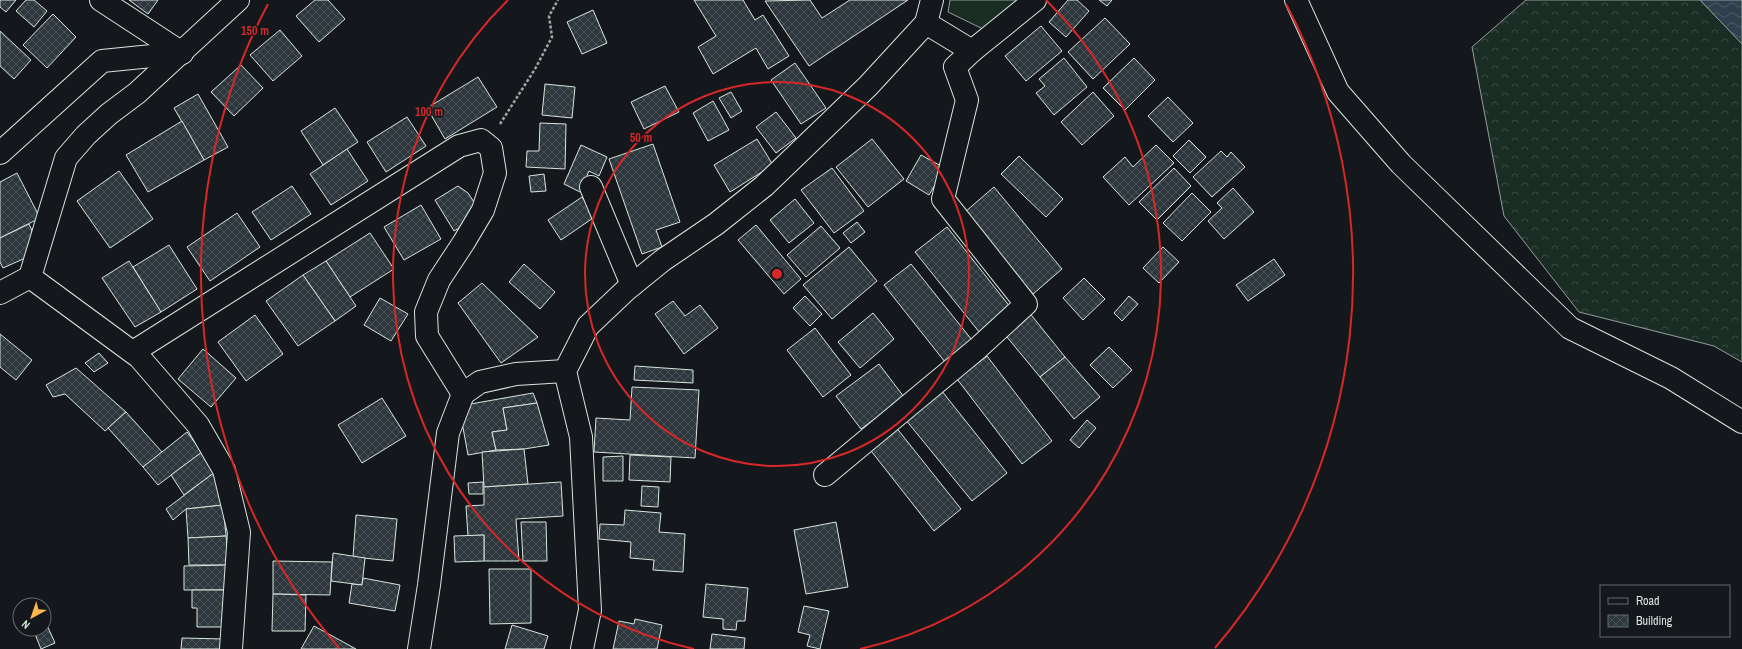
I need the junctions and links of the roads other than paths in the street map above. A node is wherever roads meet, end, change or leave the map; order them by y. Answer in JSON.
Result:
{"nodes":[{"id":1,"x":100,"y":0,"type":"edge"},
{"id":2,"x":238,"y":0,"type":"edge"},
{"id":3,"x":932,"y":0,"type":"edge"},
{"id":4,"x":1035,"y":0,"type":"edge"},
{"id":5,"x":1296,"y":0,"type":"edge"},
{"id":6,"x":926,"y":24,"type":"junction"},
{"id":7,"x":972,"y":51,"type":"junction"},
{"id":8,"x":182,"y":53,"type":"junction"},
{"id":9,"x":0,"y":152,"type":"edge"},
{"id":10,"x":591,"y":187,"type":"dead end"},
{"id":11,"x":30,"y":277,"type":"junction"},
{"id":12,"x":632,"y":285,"type":"junction"},
{"id":13,"x":0,"y":294,"type":"edge"},
{"id":14,"x":132,"y":352,"type":"junction"},
{"id":15,"x":565,"y":371,"type":"junction"},
{"id":16,"x":462,"y":394,"type":"junction"},
{"id":17,"x":1742,"y":422,"type":"edge"},
{"id":18,"x":825,"y":475,"type":"dead end"},
{"id":19,"x":231,"y":649,"type":"edge"},
{"id":20,"x":419,"y":649,"type":"edge"},
{"id":21,"x":582,"y":649,"type":"edge"}],
"edges":[{"from":1,"to":8,"type":"street"},
{"from":2,"to":8,"type":"street"},
{"from":3,"to":6,"type":"street"},
{"from":4,"to":7,"type":"street"},
{"from":5,"to":17,"type":"street"},
{"from":6,"to":7,"type":"street"},
{"from":6,"to":12,"type":"street"},
{"from":7,"to":18,"type":"street"},
{"from":8,"to":9,"type":"street"},
{"from":8,"to":11,"type":"street"},
{"from":10,"to":12,"type":"street"},
{"from":11,"to":13,"type":"street"},
{"from":11,"to":14,"type":"street"},
{"from":12,"to":15,"type":"street"},
{"from":14,"to":16,"type":"street"},
{"from":14,"to":19,"type":"street"},
{"from":15,"to":16,"type":"street"},
{"from":15,"to":21,"type":"street"},
{"from":16,"to":20,"type":"street"}]}
